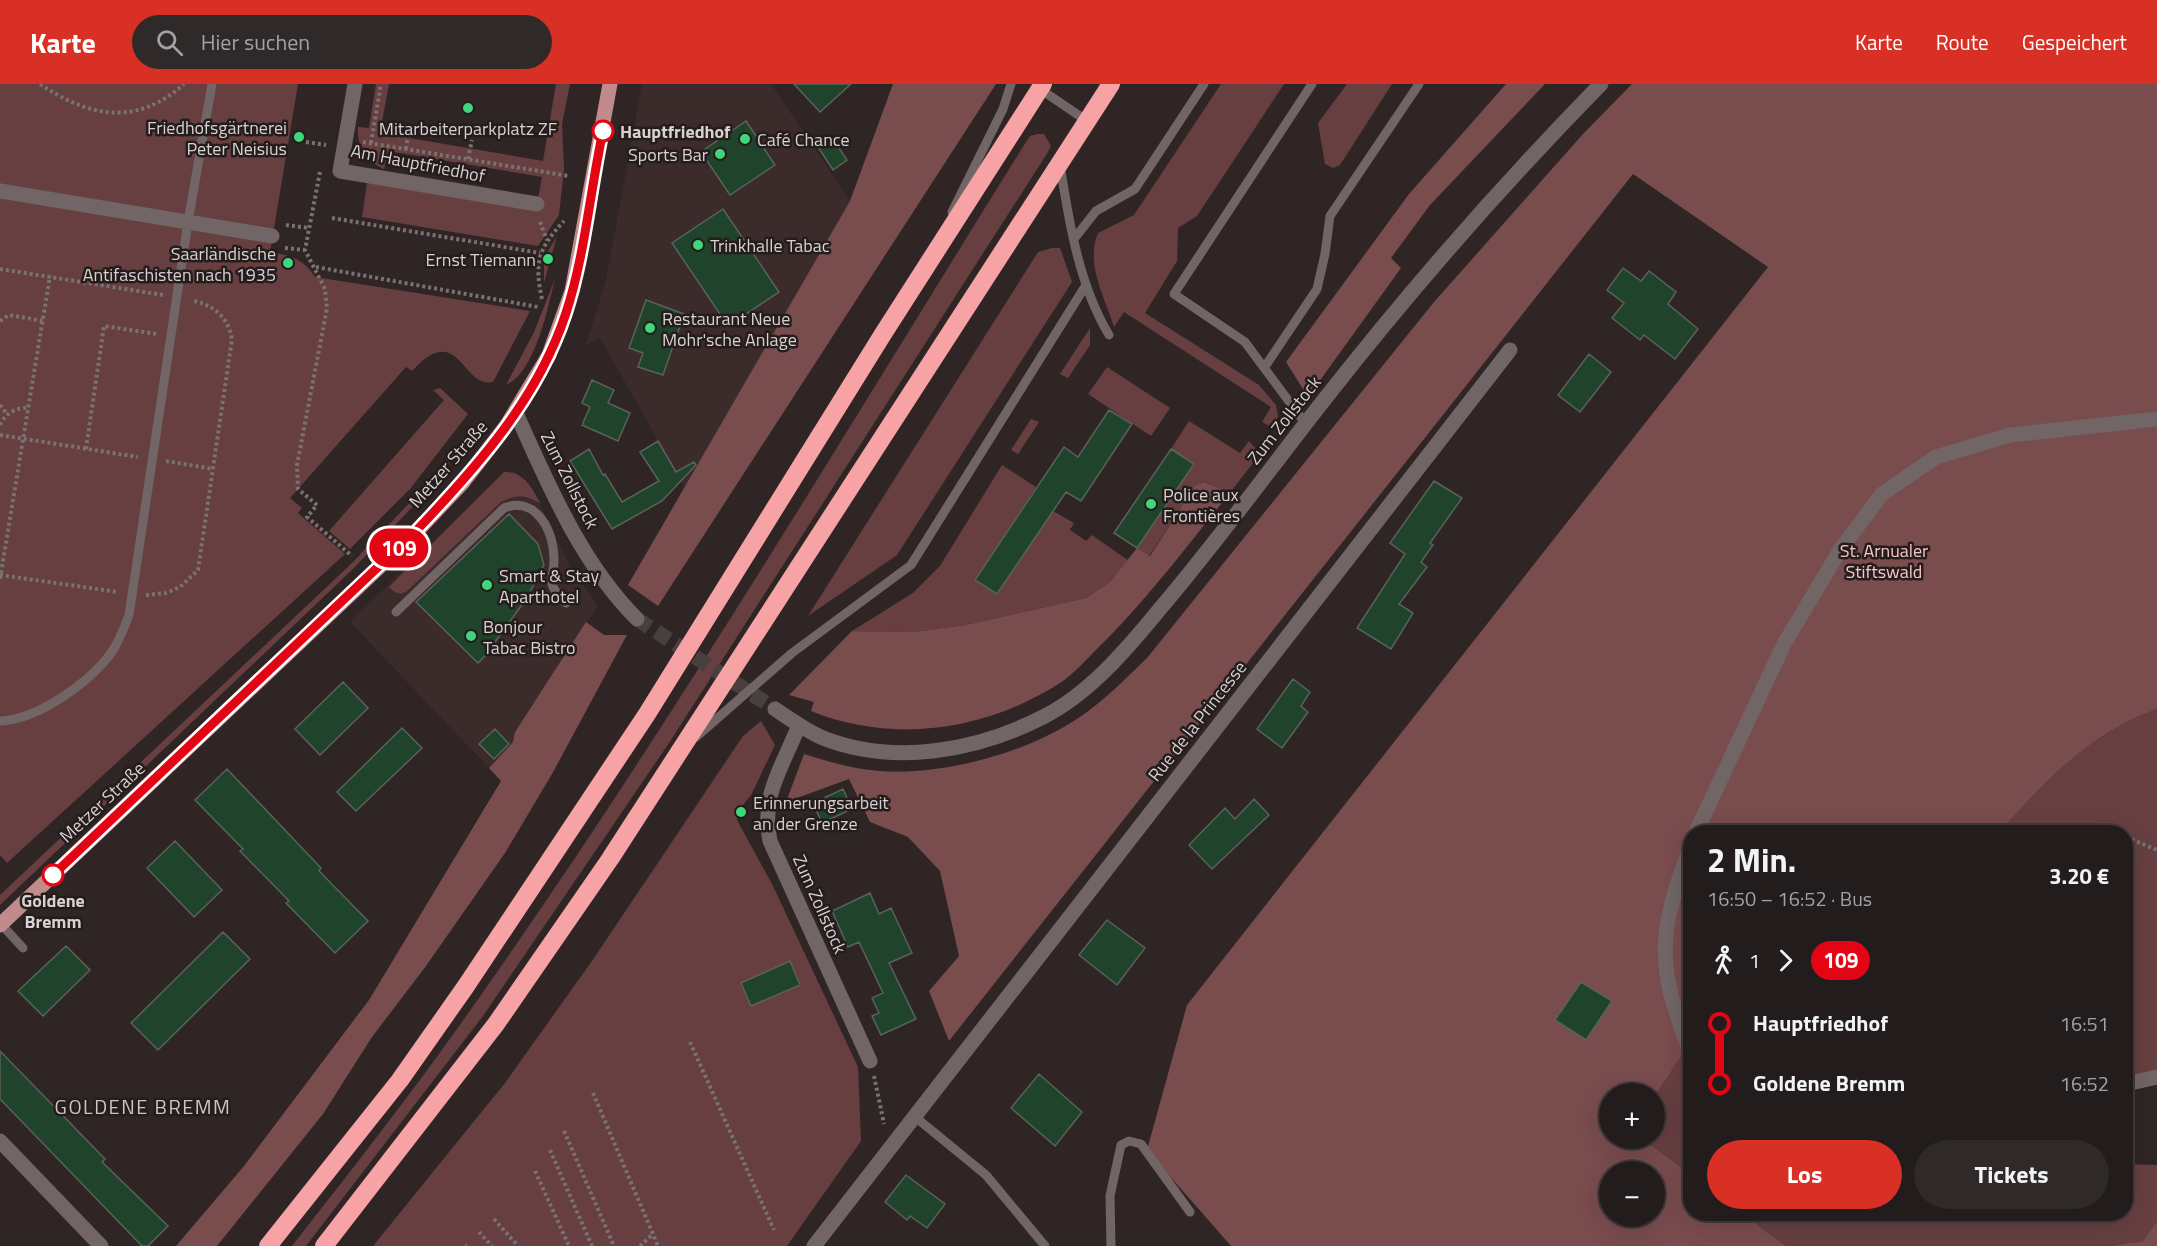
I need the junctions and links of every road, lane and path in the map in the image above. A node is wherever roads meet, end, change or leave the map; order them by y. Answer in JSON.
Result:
{"nodes":[{"id":1,"x":40,"y":84,"type":"edge"},
{"id":2,"x":183,"y":84,"type":"edge"},
{"id":3,"x":212,"y":84,"type":"edge"},
{"id":4,"x":355,"y":84,"type":"edge"},
{"id":5,"x":381,"y":84,"type":"edge"},
{"id":6,"x":610,"y":84,"type":"edge"},
{"id":7,"x":1011,"y":84,"type":"edge"},
{"id":8,"x":1111,"y":84,"type":"edge"},
{"id":9,"x":1204,"y":84,"type":"edge"},
{"id":10,"x":1312,"y":84,"type":"edge"},
{"id":11,"x":1419,"y":84,"type":"edge"},
{"id":12,"x":1601,"y":84,"type":"edge"},
{"id":13,"x":1042,"y":87,"type":"edge"},
{"id":14,"x":1087,"y":121,"type":"junction"},
{"id":15,"x":409,"y":129,"type":"dead end"},
{"id":16,"x":472,"y":140,"type":"dead end"},
{"id":17,"x":326,"y":145,"type":"dead end"},
{"id":18,"x":406,"y":149,"type":"junction"},
{"id":19,"x":323,"y":155,"type":"dead end"},
{"id":20,"x":468,"y":159,"type":"junction"},
{"id":21,"x":1060,"y":163,"type":"junction"},
{"id":22,"x":321,"y":165,"type":"dead end"},
{"id":23,"x":569,"y":176,"type":"dead end"},
{"id":24,"x":0,"y":191,"type":"edge"},
{"id":25,"x":537,"y":204,"type":"dead end"},
{"id":26,"x":332,"y":218,"type":"dead end"},
{"id":27,"x":564,"y":221,"type":"dead end"},
{"id":28,"x":188,"y":222,"type":"junction"},
{"id":29,"x":309,"y":228,"type":"junction"},
{"id":30,"x":273,"y":230,"type":"joint"},
{"id":31,"x":1074,"y":239,"type":"junction"},
{"id":32,"x":540,"y":253,"type":"junction"},
{"id":33,"x":316,"y":267,"type":"junction"},
{"id":34,"x":0,"y":269,"type":"edge"},
{"id":35,"x":50,"y":276,"type":"junction"},
{"id":36,"x":918,"y":279,"type":"junction"},
{"id":37,"x":1086,"y":285,"type":"junction"},
{"id":38,"x":178,"y":297,"type":"junction"},
{"id":39,"x":542,"y":299,"type":"dead end"},
{"id":40,"x":194,"y":300,"type":"dead end"},
{"id":41,"x":538,"y":307,"type":"dead end"},
{"id":42,"x":0,"y":321,"type":"edge"},
{"id":43,"x":43,"y":321,"type":"junction"},
{"id":44,"x":1109,"y":335,"type":"dead end"},
{"id":45,"x":172,"y":337,"type":"junction"},
{"id":46,"x":1510,"y":350,"type":"dead end"},
{"id":47,"x":1264,"y":368,"type":"junction"},
{"id":48,"x":0,"y":405,"type":"edge"},
{"id":49,"x":29,"y":408,"type":"junction"},
{"id":50,"x":516,"y":413,"type":"junction"},
{"id":51,"x":7,"y":414,"type":"junction"},
{"id":52,"x":2157,"y":419,"type":"edge"},
{"id":53,"x":1305,"y":423,"type":"junction"},
{"id":54,"x":0,"y":424,"type":"edge"},
{"id":55,"x":0,"y":435,"type":"edge"},
{"id":56,"x":23,"y":439,"type":"junction"},
{"id":57,"x":86,"y":449,"type":"junction"},
{"id":58,"x":153,"y":459,"type":"junction"},
{"id":59,"x":213,"y":469,"type":"junction"},
{"id":60,"x":352,"y":556,"type":"dead end"},
{"id":61,"x":0,"y":576,"type":"edge"},
{"id":62,"x":133,"y":594,"type":"junction"},
{"id":63,"x":566,"y":603,"type":"dead end"},
{"id":64,"x":396,"y":612,"type":"dead end"},
{"id":65,"x":637,"y":619,"type":"tunnel mouth"},
{"id":66,"x":775,"y":709,"type":"tunnel mouth"},
{"id":67,"x":0,"y":721,"type":"edge"},
{"id":68,"x":799,"y":725,"type":"junction"},
{"id":69,"x":683,"y":749,"type":"junction"},
{"id":70,"x":1699,"y":825,"type":"edge"},
{"id":71,"x":2133,"y":840,"type":"edge"},
{"id":72,"x":2157,"y":850,"type":"edge"},
{"id":73,"x":1683,"y":868,"type":"edge"},
{"id":74,"x":0,"y":925,"type":"edge"},
{"id":75,"x":23,"y":948,"type":"dead end"},
{"id":76,"x":1683,"y":1031,"type":"edge"},
{"id":77,"x":690,"y":1042,"type":"dead end"},
{"id":78,"x":870,"y":1061,"type":"joint"},
{"id":79,"x":2157,"y":1077,"type":"edge"},
{"id":80,"x":2133,"y":1082,"type":"edge"},
{"id":81,"x":592,"y":1093,"type":"dead end"},
{"id":82,"x":914,"y":1116,"type":"junction"},
{"id":83,"x":880,"y":1130,"type":"dead end"},
{"id":84,"x":564,"y":1131,"type":"dead end"},
{"id":85,"x":0,"y":1141,"type":"edge"},
{"id":86,"x":550,"y":1150,"type":"dead end"},
{"id":87,"x":535,"y":1171,"type":"dead end"},
{"id":88,"x":1190,"y":1212,"type":"dead end"},
{"id":89,"x":494,"y":1219,"type":"dead end"},
{"id":90,"x":774,"y":1230,"type":"dead end"},
{"id":91,"x":479,"y":1232,"type":"dead end"},
{"id":92,"x":653,"y":1234,"type":"junction"},
{"id":93,"x":101,"y":1246,"type":"edge"},
{"id":94,"x":268,"y":1246,"type":"edge"},
{"id":95,"x":324,"y":1246,"type":"edge"},
{"id":96,"x":492,"y":1246,"type":"edge"},
{"id":97,"x":518,"y":1246,"type":"edge"},
{"id":98,"x":569,"y":1246,"type":"edge"},
{"id":99,"x":592,"y":1246,"type":"edge"},
{"id":100,"x":614,"y":1246,"type":"edge"},
{"id":101,"x":640,"y":1246,"type":"edge"},
{"id":102,"x":658,"y":1246,"type":"edge"},
{"id":103,"x":814,"y":1246,"type":"edge"},
{"id":104,"x":1045,"y":1246,"type":"edge"},
{"id":105,"x":1111,"y":1246,"type":"edge"}],
"edges":[{"from":1,"to":2,"type":"path"},
{"from":3,"to":28,"type":"lane"},
{"from":4,"to":25,"type":"street","name":"Am Hauptfriedhof"},
{"from":5,"to":18,"type":"path"},
{"from":6,"to":50,"type":"main road","name":"Metzer Straße"},
{"from":7,"to":36,"type":"lane"},
{"from":8,"to":14,"type":"highway"},
{"from":9,"to":31,"type":"lane"},
{"from":10,"to":47,"type":"lane"},
{"from":11,"to":47,"type":"lane"},
{"from":12,"to":53,"type":"street","name":"Zum Zollstock"},
{"from":13,"to":14,"type":"lane"},
{"from":13,"to":36,"type":"highway"},
{"from":14,"to":21,"type":"highway"},
{"from":15,"to":18,"type":"path"},
{"from":16,"to":20,"type":"path"},
{"from":17,"to":19,"type":"path"},
{"from":18,"to":20,"type":"path"},
{"from":20,"to":23,"type":"path"},
{"from":21,"to":31,"type":"lane"},
{"from":21,"to":69,"type":"highway"},
{"from":22,"to":29,"type":"path"},
{"from":24,"to":28,"type":"street"},
{"from":26,"to":32,"type":"path"},
{"from":27,"to":32,"type":"path"},
{"from":28,"to":30,"type":"street"},
{"from":28,"to":38,"type":"lane"},
{"from":29,"to":30,"type":"path"},
{"from":29,"to":33,"type":"path"},
{"from":31,"to":37,"type":"lane"},
{"from":32,"to":39,"type":"path"},
{"from":33,"to":41,"type":"path"},
{"from":33,"to":60,"type":"path"},
{"from":34,"to":35,"type":"path"},
{"from":35,"to":38,"type":"path"},
{"from":35,"to":43,"type":"path"},
{"from":36,"to":94,"type":"highway"},
{"from":37,"to":44,"type":"lane"},
{"from":37,"to":69,"type":"lane"},
{"from":38,"to":45,"type":"lane"},
{"from":40,"to":59,"type":"path"},
{"from":42,"to":43,"type":"path"},
{"from":43,"to":49,"type":"path"},
{"from":45,"to":57,"type":"path"},
{"from":45,"to":58,"type":"lane"},
{"from":46,"to":82,"type":"street","name":"Rue de la Princesse"},
{"from":47,"to":53,"type":"lane"},
{"from":48,"to":51,"type":"path"},
{"from":49,"to":51,"type":"path"},
{"from":49,"to":56,"type":"path"},
{"from":50,"to":65,"type":"street","name":"Zum Zollstock"},
{"from":50,"to":74,"type":"main road","name":"Metzer Straße"},
{"from":51,"to":54,"type":"path"},
{"from":52,"to":70,"type":"street"},
{"from":53,"to":68,"type":"street","name":"Zum Zollstock"},
{"from":55,"to":56,"type":"path"},
{"from":56,"to":57,"type":"path"},
{"from":56,"to":61,"type":"path"},
{"from":57,"to":58,"type":"path"},
{"from":58,"to":59,"type":"path"},
{"from":58,"to":62,"type":"lane"},
{"from":59,"to":62,"type":"path"},
{"from":61,"to":62,"type":"path"},
{"from":62,"to":67,"type":"lane"},
{"from":63,"to":64,"type":"lane"},
{"from":66,"to":68,"type":"street","name":"Zum Zollstock"},
{"from":68,"to":78,"type":"street","name":"Zum Zollstock"},
{"from":69,"to":95,"type":"highway"},
{"from":71,"to":72,"type":"path"},
{"from":73,"to":76,"type":"street"},
{"from":74,"to":75,"type":"lane"},
{"from":77,"to":90,"type":"path"},
{"from":78,"to":83,"type":"path"},
{"from":79,"to":80,"type":"street"},
{"from":81,"to":92,"type":"path"},
{"from":82,"to":103,"type":"street","name":"Rue de la Princesse"},
{"from":82,"to":104,"type":"lane"},
{"from":84,"to":100,"type":"path"},
{"from":85,"to":93,"type":"street"},
{"from":86,"to":99,"type":"path"},
{"from":87,"to":98,"type":"path"},
{"from":88,"to":105,"type":"lane"},
{"from":89,"to":97,"type":"path"},
{"from":91,"to":96,"type":"path"},
{"from":92,"to":101,"type":"path"},
{"from":92,"to":102,"type":"path"}]}
